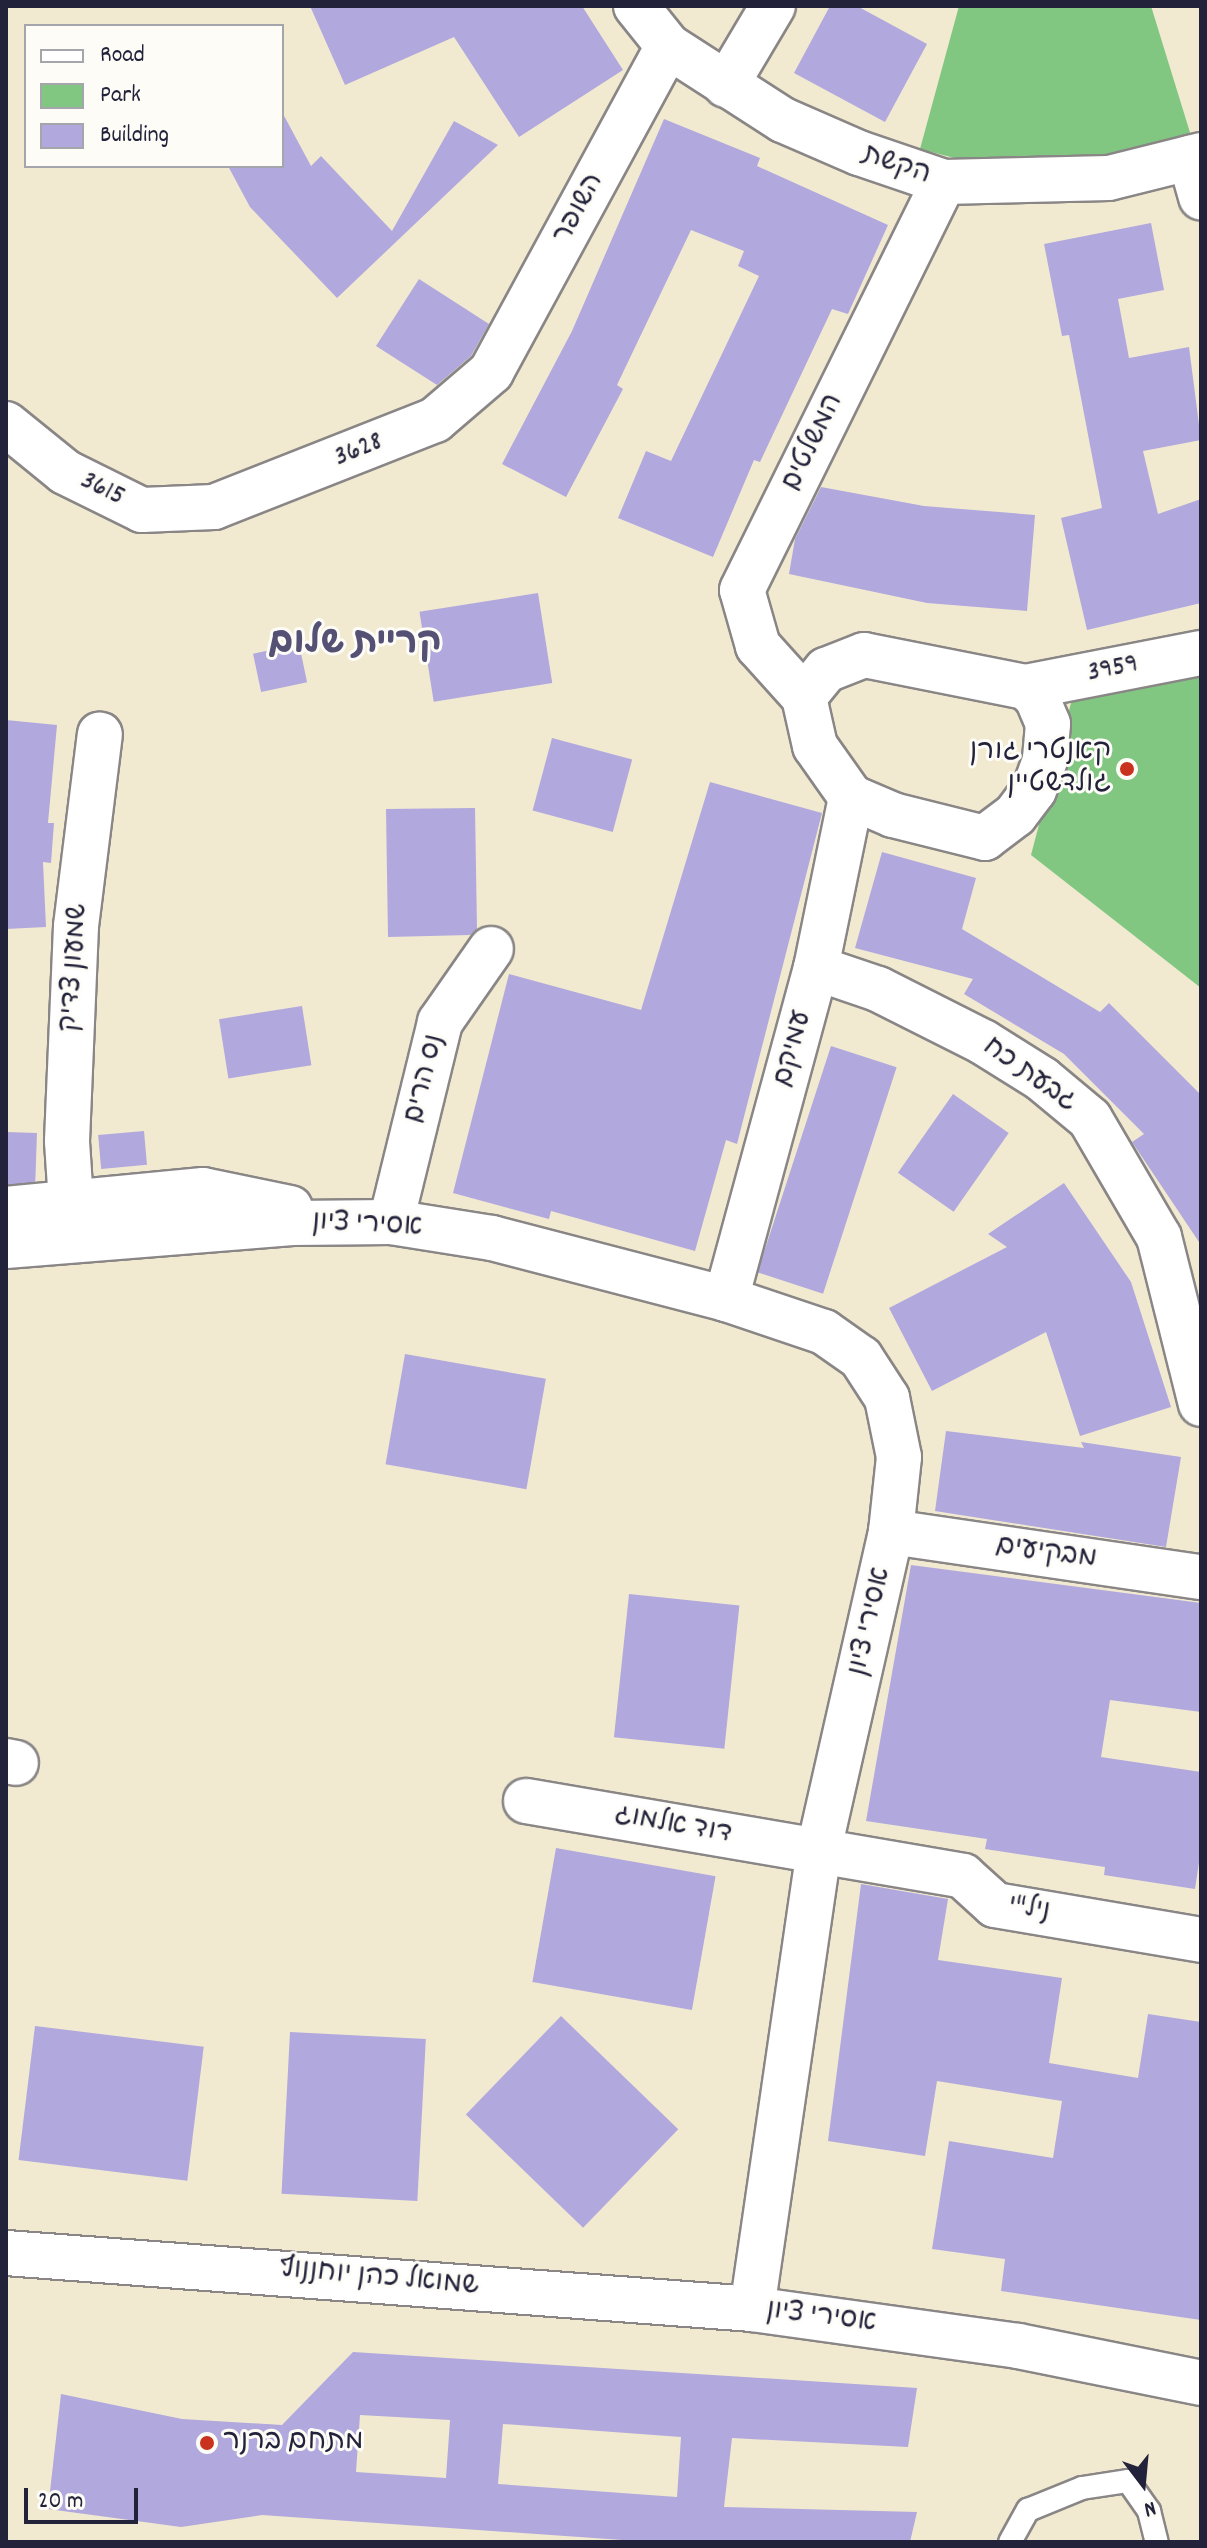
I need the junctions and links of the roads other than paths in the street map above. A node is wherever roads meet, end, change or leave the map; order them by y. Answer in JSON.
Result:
{"nodes":[{"id":1,"x":636,"y":6,"type":"edge"},
{"id":2,"x":773,"y":6,"type":"edge"},
{"id":3,"x":668,"y":46,"type":"junction"},
{"id":4,"x":726,"y":85,"type":"junction"},
{"id":5,"x":1197,"y":170,"type":"edge"},
{"id":6,"x":944,"y":182,"type":"junction"},
{"id":7,"x":491,"y":372,"type":"joint"},
{"id":8,"x":6,"y":424,"type":"edge"},
{"id":9,"x":214,"y":507,"type":"joint"},
{"id":10,"x":1201,"y":653,"type":"edge"},
{"id":11,"x":1026,"y":687,"type":"junction"},
{"id":12,"x":804,"y":697,"type":"junction"},
{"id":13,"x":100,"y":734,"type":"dead end"},
{"id":14,"x":851,"y":797,"type":"junction"},
{"id":15,"x":491,"y":949,"type":"dead end"},
{"id":16,"x":816,"y":968,"type":"junction"},
{"id":17,"x":71,"y":1202,"type":"junction"},
{"id":18,"x":6,"y":1209,"type":"edge"},
{"id":19,"x":375,"y":1222,"type":"junction"},
{"id":20,"x":6,"y":1246,"type":"edge"},
{"id":21,"x":726,"y":1299,"type":"junction"},
{"id":22,"x":1201,"y":1404,"type":"edge"},
{"id":23,"x":891,"y":1532,"type":"junction"},
{"id":24,"x":1201,"y":1577,"type":"edge"},
{"id":25,"x":526,"y":1801,"type":"dead end"},
{"id":26,"x":819,"y":1850,"type":"junction"},
{"id":27,"x":1201,"y":1940,"type":"edge"},
{"id":28,"x":6,"y":2253,"type":"edge"},
{"id":29,"x":752,"y":2309,"type":"junction"},
{"id":30,"x":1201,"y":2383,"type":"edge"},
{"id":31,"x":1010,"y":2542,"type":"edge"},
{"id":32,"x":1157,"y":2542,"type":"edge"}],
"edges":[{"from":1,"to":3,"type":"street","name":"הקשת"},
{"from":2,"to":4,"type":"street"},
{"from":3,"to":4,"type":"street","name":"הקשת"},
{"from":3,"to":7,"type":"street","name":"השופר"},
{"from":4,"to":6,"type":"street","name":"הקשת"},
{"from":5,"to":6,"type":"street","name":"הקשת"},
{"from":6,"to":12,"type":"street","name":"המשלטים"},
{"from":7,"to":9,"type":"street","name":"3628"},
{"from":8,"to":9,"type":"street","name":"3615"},
{"from":10,"to":11,"type":"street","name":"3959"},
{"from":11,"to":12,"type":"street"},
{"from":11,"to":14,"type":"street"},
{"from":12,"to":14,"type":"street"},
{"from":13,"to":17,"type":"street","name":"שמעון צדיק"},
{"from":14,"to":16,"type":"street","name":"עמיקם"},
{"from":15,"to":19,"type":"street","name":"נס הרים"},
{"from":16,"to":21,"type":"street","name":"עמיקם"},
{"from":16,"to":22,"type":"street","name":"גבעת כח"},
{"from":17,"to":18,"type":"street"},
{"from":17,"to":19,"type":"street"},
{"from":19,"to":20,"type":"street","name":"אסירי ציון"},
{"from":19,"to":21,"type":"street","name":"אסירי ציון"},
{"from":21,"to":23,"type":"street","name":"אסירי ציון"},
{"from":23,"to":24,"type":"street","name":"מבקיעים"},
{"from":23,"to":26,"type":"street","name":"אסירי ציון"},
{"from":25,"to":26,"type":"street","name":"דוד אלמוג"},
{"from":26,"to":27,"type":"street","name":"ניל\"י"},
{"from":26,"to":29,"type":"street","name":"אסירי ציון"},
{"from":28,"to":29,"type":"street","name":"שמואל כהן יוחננוף"},
{"from":29,"to":30,"type":"street","name":"אסירי ציון"},
{"from":31,"to":32,"type":"lane"}]}
